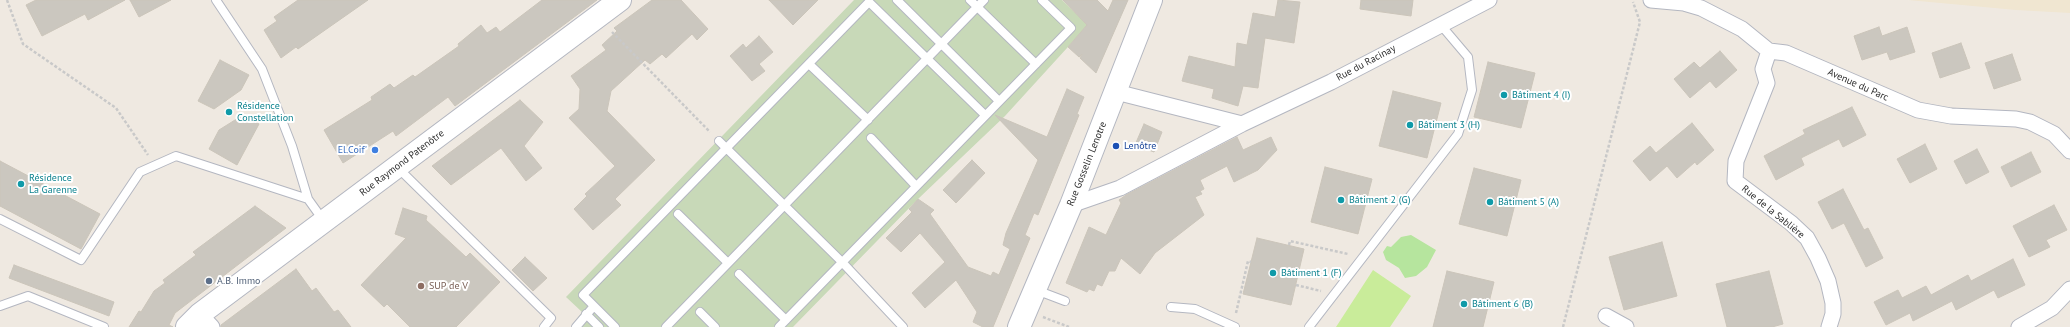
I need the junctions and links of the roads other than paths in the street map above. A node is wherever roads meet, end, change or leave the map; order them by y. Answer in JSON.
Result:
{"nodes":[{"id":1,"x":216,"y":0,"type":"edge"},
{"id":2,"x":620,"y":0,"type":"edge"},
{"id":3,"x":897,"y":0,"type":"edge"},
{"id":4,"x":970,"y":0,"type":"edge"},
{"id":5,"x":984,"y":0,"type":"edge"},
{"id":6,"x":1042,"y":0,"type":"edge"},
{"id":7,"x":1151,"y":0,"type":"edge"},
{"id":8,"x":1489,"y":0,"type":"edge"},
{"id":9,"x":1651,"y":0,"type":"edge"},
{"id":10,"x":978,"y":7,"type":"junction"},
{"id":11,"x":1440,"y":24,"type":"junction"},
{"id":12,"x":941,"y":44,"type":"junction"},
{"id":13,"x":1769,"y":52,"type":"junction"},
{"id":14,"x":927,"y":58,"type":"junction"},
{"id":15,"x":809,"y":64,"type":"junction"},
{"id":16,"x":1036,"y":64,"type":"junction"},
{"id":17,"x":1116,"y":92,"type":"junction"},
{"id":18,"x":999,"y":101,"type":"junction"},
{"id":19,"x":985,"y":115,"type":"junction"},
{"id":20,"x":868,"y":120,"type":"junction"},
{"id":21,"x":1242,"y":124,"type":"junction"},
{"id":22,"x":871,"y":138,"type":"dead end"},
{"id":23,"x":719,"y":141,"type":"road end"},
{"id":24,"x":726,"y":148,"type":"junction"},
{"id":25,"x":2070,"y":151,"type":"edge"},
{"id":26,"x":397,"y":167,"type":"junction"},
{"id":27,"x":916,"y":186,"type":"junction"},
{"id":28,"x":308,"y":199,"type":"junction"},
{"id":29,"x":784,"y":205,"type":"junction"},
{"id":30,"x":1071,"y":205,"type":"junction"},
{"id":31,"x":678,"y":214,"type":"dead end"},
{"id":32,"x":0,"y":220,"type":"edge"},
{"id":33,"x":325,"y":222,"type":"junction"},
{"id":34,"x":842,"y":262,"type":"junction"},
{"id":35,"x":728,"y":263,"type":"junction"},
{"id":36,"x":739,"y":274,"type":"dead end"},
{"id":37,"x":1035,"y":289,"type":"junction"},
{"id":38,"x":2070,"y":289,"type":"edge"},
{"id":39,"x":1065,"y":301,"type":"dead end"},
{"id":40,"x":0,"y":306,"type":"edge"},
{"id":41,"x":594,"y":306,"type":"junction"},
{"id":42,"x":1171,"y":307,"type":"dead end"},
{"id":43,"x":700,"y":312,"type":"dead end"},
{"id":44,"x":586,"y":314,"type":"junction"},
{"id":45,"x":1606,"y":316,"type":"dead end"},
{"id":46,"x":1022,"y":319,"type":"edge"},
{"id":47,"x":786,"y":320,"type":"junction"},
{"id":48,"x":200,"y":323,"type":"edge"},
{"id":49,"x":1234,"y":326,"type":"edge"},
{"id":50,"x":104,"y":327,"type":"edge"},
{"id":51,"x":544,"y":327,"type":"edge"},
{"id":52,"x":576,"y":327,"type":"edge"},
{"id":53,"x":599,"y":327,"type":"edge"},
{"id":54,"x":615,"y":327,"type":"edge"},
{"id":55,"x":666,"y":327,"type":"edge"},
{"id":56,"x":716,"y":327,"type":"edge"},
{"id":57,"x":779,"y":327,"type":"edge"},
{"id":58,"x":903,"y":327,"type":"edge"},
{"id":59,"x":1309,"y":327,"type":"edge"},
{"id":60,"x":1626,"y":327,"type":"edge"},
{"id":61,"x":1829,"y":327,"type":"edge"},
{"id":62,"x":2019,"y":327,"type":"edge"}],
"edges":[{"from":1,"to":28,"type":"lane"},
{"from":2,"to":26,"type":"main road","name":"Rue Raymond Patenôtre"},
{"from":3,"to":12,"type":"lane"},
{"from":4,"to":10,"type":"lane"},
{"from":5,"to":10,"type":"lane"},
{"from":6,"to":16,"type":"lane"},
{"from":7,"to":17,"type":"main road","name":"Rue Gosselin Lenotre"},
{"from":8,"to":11,"type":"street","name":"Rue du Racinay"},
{"from":9,"to":13,"type":"street"},
{"from":10,"to":12,"type":"lane"},
{"from":10,"to":16,"type":"lane"},
{"from":11,"to":21,"type":"street","name":"Rue du Racinay"},
{"from":11,"to":59,"type":"lane"},
{"from":12,"to":14,"type":"lane"},
{"from":12,"to":18,"type":"lane"},
{"from":13,"to":25,"type":"street","name":"Avenue du Parc"},
{"from":13,"to":61,"type":"street","name":"Rue de la Sablière"},
{"from":14,"to":15,"type":"lane"},
{"from":14,"to":19,"type":"lane"},
{"from":14,"to":20,"type":"lane"},
{"from":15,"to":20,"type":"lane"},
{"from":15,"to":24,"type":"lane"},
{"from":16,"to":18,"type":"lane"},
{"from":17,"to":21,"type":"street"},
{"from":17,"to":30,"type":"main road","name":"Rue Gosselin Lenotre"},
{"from":18,"to":19,"type":"lane"},
{"from":19,"to":27,"type":"lane"},
{"from":20,"to":29,"type":"lane"},
{"from":21,"to":30,"type":"street","name":"Rue du Racinay"},
{"from":22,"to":27,"type":"lane"},
{"from":23,"to":24,"type":"lane"},
{"from":24,"to":29,"type":"lane"},
{"from":24,"to":41,"type":"lane"},
{"from":26,"to":33,"type":"main road","name":"Rue Raymond Patenôtre"},
{"from":26,"to":51,"type":"lane"},
{"from":27,"to":34,"type":"lane"},
{"from":28,"to":32,"type":"lane"},
{"from":28,"to":33,"type":"lane"},
{"from":29,"to":34,"type":"lane"},
{"from":29,"to":35,"type":"lane"},
{"from":30,"to":37,"type":"main road","name":"Rue Gosselin Lenotre"},
{"from":31,"to":35,"type":"lane"},
{"from":33,"to":48,"type":"main road","name":"Rue Raymond Patenôtre"},
{"from":34,"to":47,"type":"lane"},
{"from":34,"to":58,"type":"lane"},
{"from":35,"to":55,"type":"lane"},
{"from":36,"to":47,"type":"lane"},
{"from":37,"to":39,"type":"lane"},
{"from":37,"to":46,"type":"main road","name":"Rue Gosselin Lenotre"},
{"from":38,"to":62,"type":"street"},
{"from":40,"to":50,"type":"lane"},
{"from":41,"to":44,"type":"lane"},
{"from":41,"to":54,"type":"lane"},
{"from":42,"to":49,"type":"lane"},
{"from":43,"to":56,"type":"lane"},
{"from":44,"to":52,"type":"lane"},
{"from":44,"to":53,"type":"lane"},
{"from":45,"to":60,"type":"street"},
{"from":47,"to":57,"type":"lane"}]}
